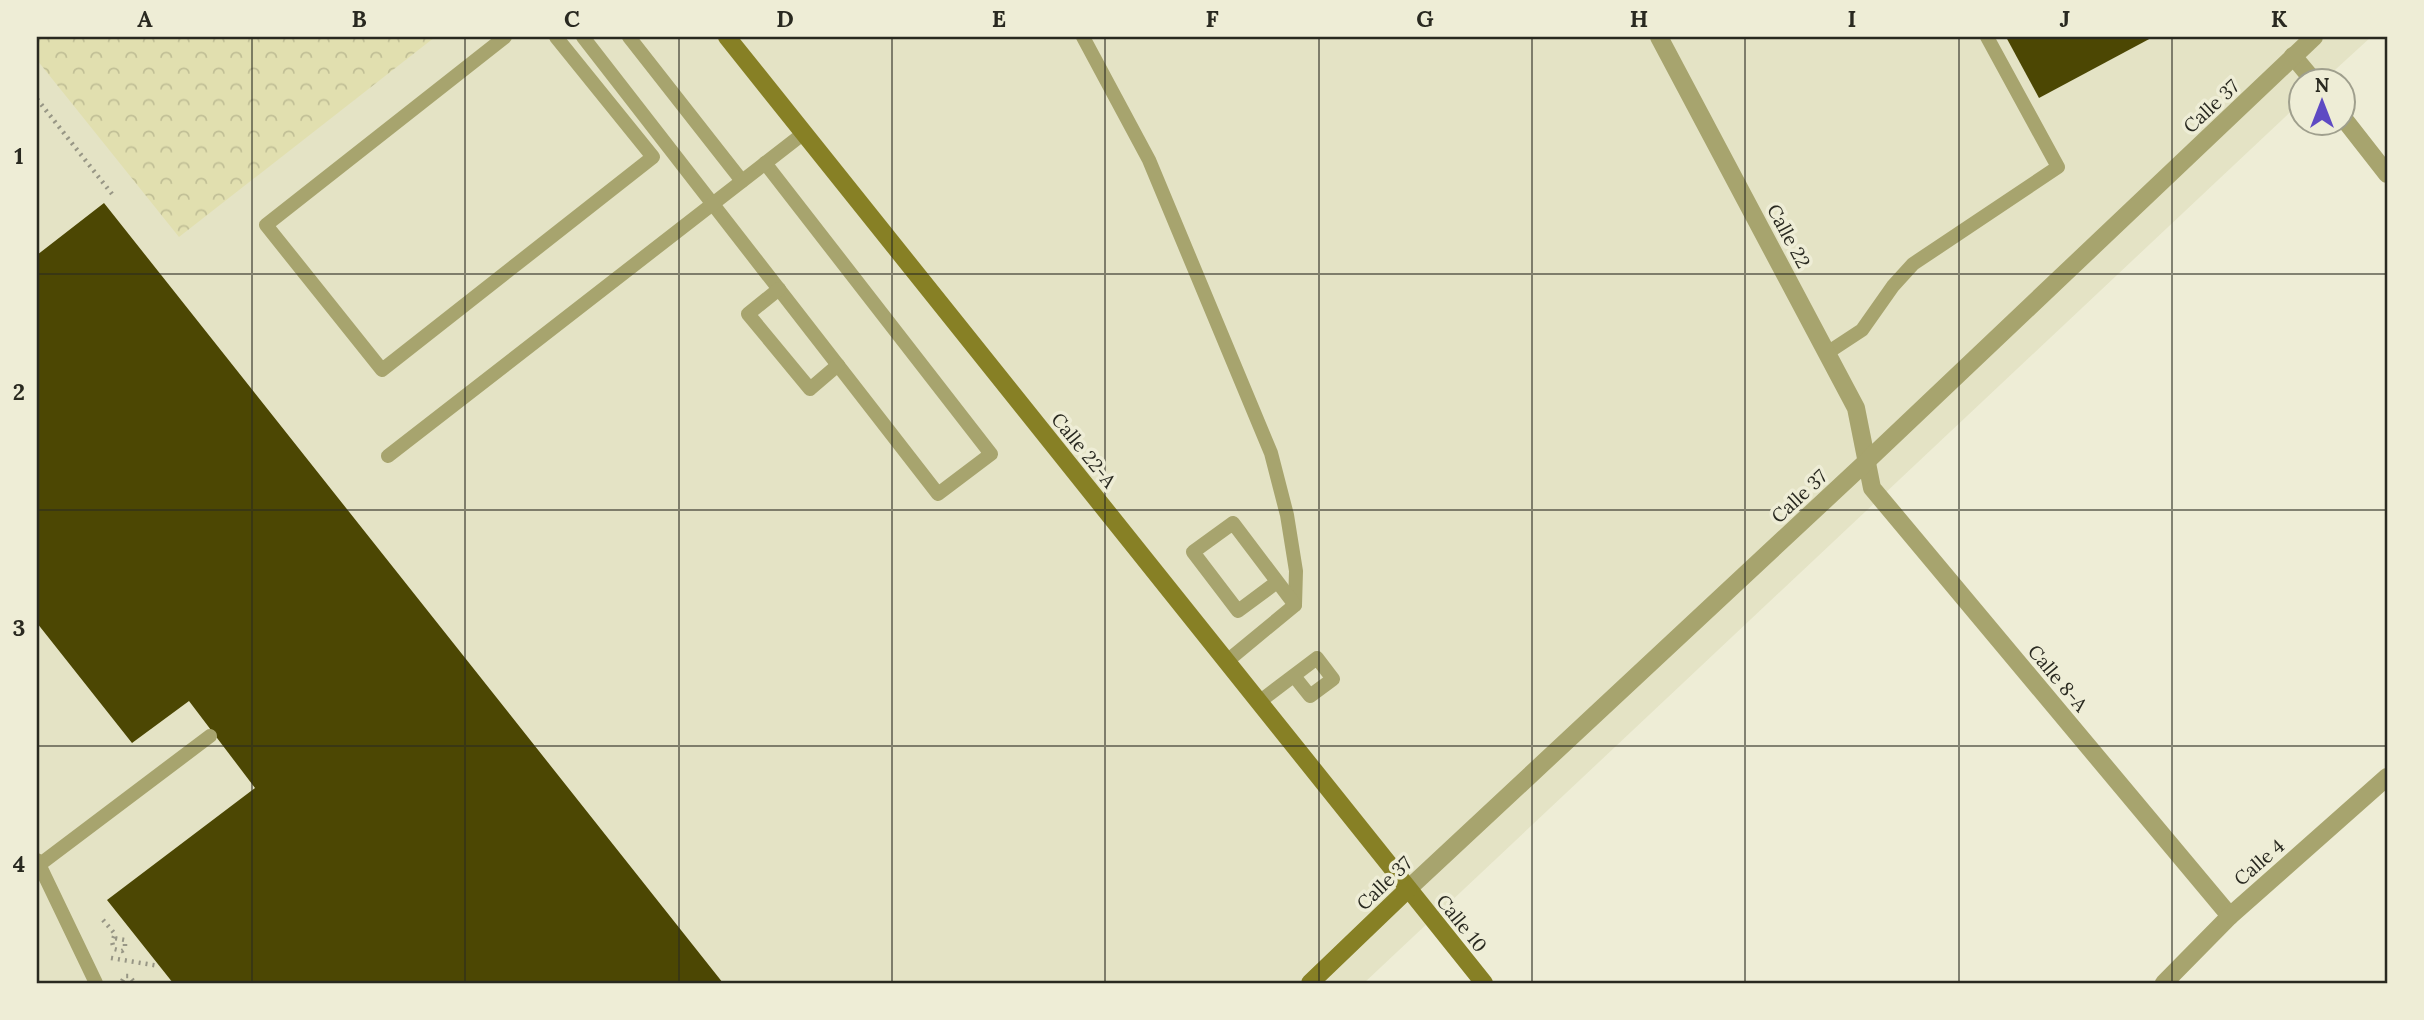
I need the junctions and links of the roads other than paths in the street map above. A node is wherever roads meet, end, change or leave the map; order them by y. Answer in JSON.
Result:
{"nodes":[{"id":1,"x":505,"y":37,"type":"edge"},
{"id":2,"x":556,"y":37,"type":"edge"},
{"id":3,"x":583,"y":37,"type":"edge"},
{"id":4,"x":629,"y":37,"type":"edge"},
{"id":5,"x":727,"y":37,"type":"edge"},
{"id":6,"x":1083,"y":37,"type":"edge"},
{"id":7,"x":1659,"y":37,"type":"edge"},
{"id":8,"x":1987,"y":37,"type":"edge"},
{"id":9,"x":2314,"y":37,"type":"edge"},
{"id":10,"x":2293,"y":56,"type":"junction"},
{"id":11,"x":2301,"y":66,"type":"edge"},
{"id":12,"x":804,"y":133,"type":"junction"},
{"id":13,"x":2357,"y":136,"type":"edge"},
{"id":14,"x":765,"y":163,"type":"junction"},
{"id":15,"x":2387,"y":174,"type":"edge"},
{"id":16,"x":742,"y":181,"type":"junction"},
{"id":17,"x":713,"y":203,"type":"junction"},
{"id":18,"x":779,"y":289,"type":"junction"},
{"id":19,"x":1827,"y":353,"type":"junction"},
{"id":20,"x":838,"y":365,"type":"junction"},
{"id":21,"x":388,"y":456,"type":"dead end"},
{"id":22,"x":1867,"y":461,"type":"junction"},
{"id":23,"x":1277,"y":582,"type":"junction"},
{"id":24,"x":1294,"y":606,"type":"junction"},
{"id":25,"x":1226,"y":662,"type":"junction"},
{"id":26,"x":1294,"y":676,"type":"dead end"},
{"id":27,"x":1259,"y":702,"type":"junction"},
{"id":28,"x":210,"y":736,"type":"dead end"},
{"id":29,"x":2387,"y":777,"type":"edge"},
{"id":30,"x":38,"y":863,"type":"edge"},
{"id":31,"x":1408,"y":889,"type":"junction"},
{"id":32,"x":2230,"y":916,"type":"junction"},
{"id":33,"x":2172,"y":980,"type":"edge"},
{"id":34,"x":96,"y":983,"type":"edge"},
{"id":35,"x":1310,"y":983,"type":"edge"},
{"id":36,"x":1484,"y":983,"type":"edge"}],
"edges":[{"from":1,"to":2,"type":"lane"},
{"from":3,"to":17,"type":"lane"},
{"from":4,"to":16,"type":"lane"},
{"from":5,"to":12,"type":"street","name":"Calle 22-A"},
{"from":6,"to":24,"type":"lane"},
{"from":7,"to":19,"type":"street","name":"Calle 22"},
{"from":8,"to":19,"type":"lane"},
{"from":9,"to":10,"type":"street","name":"Calle 37"},
{"from":10,"to":11,"type":"street"},
{"from":10,"to":22,"type":"street","name":"Calle 37"},
{"from":12,"to":14,"type":"lane"},
{"from":12,"to":25,"type":"street","name":"Calle 22-A"},
{"from":13,"to":15,"type":"street"},
{"from":14,"to":16,"type":"lane"},
{"from":14,"to":20,"type":"lane"},
{"from":16,"to":17,"type":"lane"},
{"from":17,"to":18,"type":"lane"},
{"from":17,"to":21,"type":"lane"},
{"from":18,"to":20,"type":"lane"},
{"from":18,"to":20,"type":"lane"},
{"from":19,"to":22,"type":"street","name":"Calle 22"},
{"from":22,"to":31,"type":"street","name":"Calle 37"},
{"from":22,"to":32,"type":"street","name":"Calle 8-A"},
{"from":23,"to":23,"type":"lane"},
{"from":23,"to":24,"type":"lane"},
{"from":24,"to":25,"type":"lane"},
{"from":25,"to":27,"type":"street","name":"Calle 22-A"},
{"from":26,"to":27,"type":"lane"},
{"from":27,"to":31,"type":"street","name":"Calle 22-A"},
{"from":28,"to":30,"type":"lane"},
{"from":29,"to":32,"type":"street","name":"Calle 4"},
{"from":30,"to":34,"type":"lane"},
{"from":31,"to":35,"type":"street","name":"Calle 37"},
{"from":31,"to":36,"type":"street","name":"Calle 10"},
{"from":32,"to":33,"type":"street","name":"Calle 4"}]}
